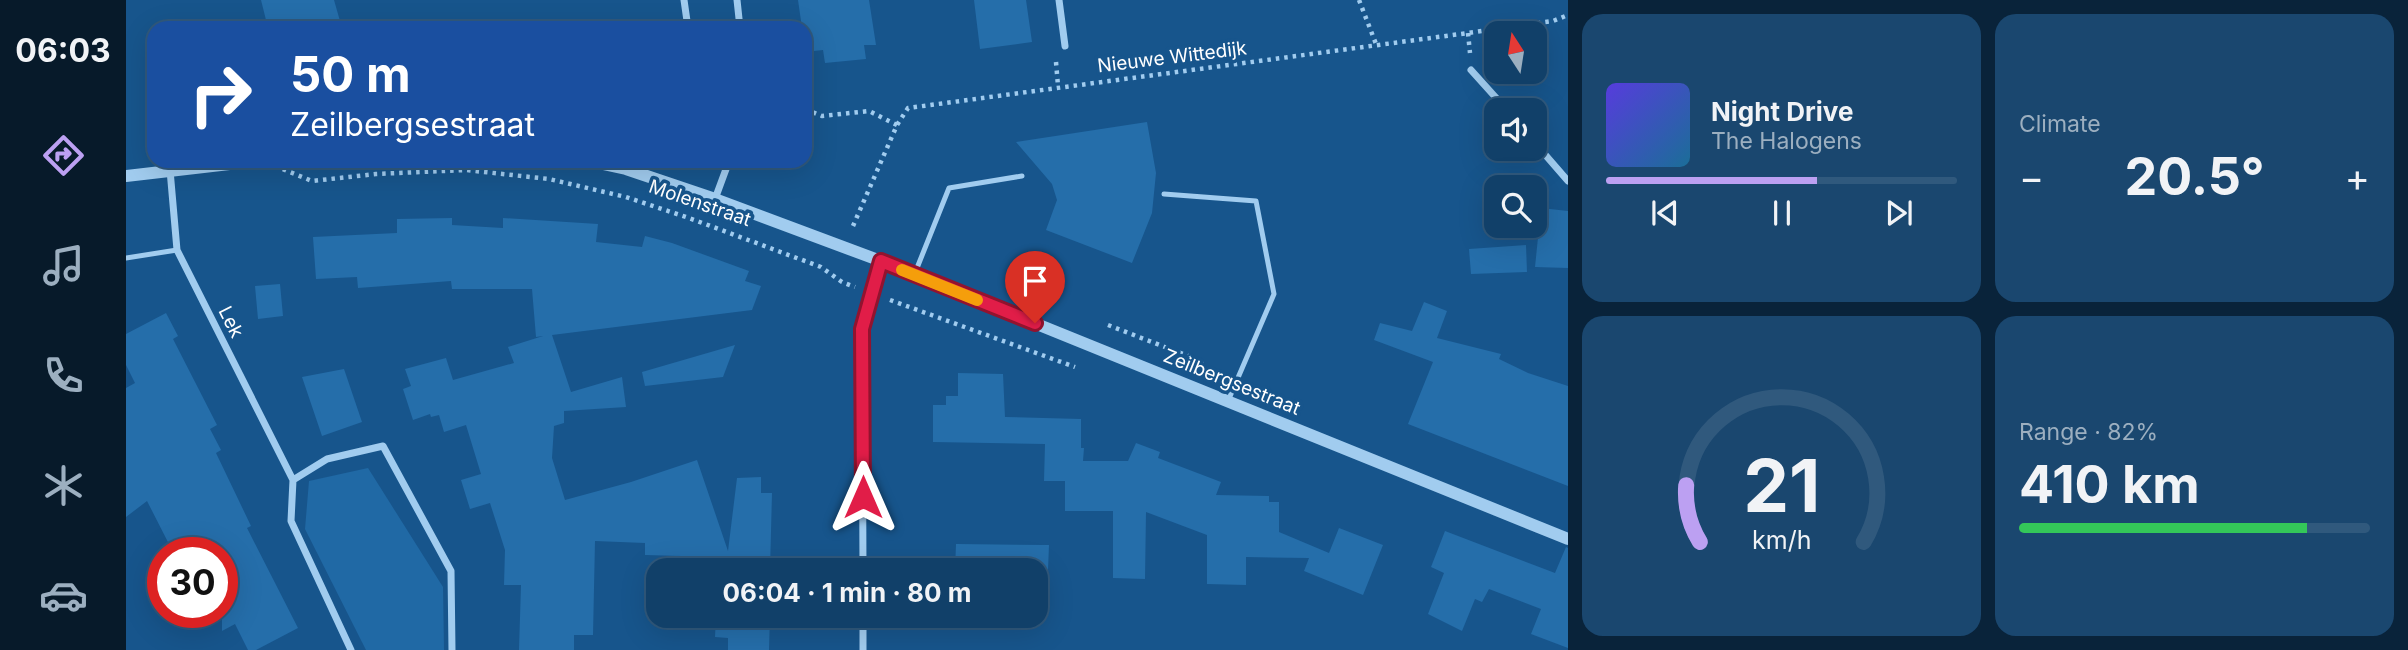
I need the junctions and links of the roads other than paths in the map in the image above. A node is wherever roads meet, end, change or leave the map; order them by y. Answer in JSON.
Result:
{"nodes":[{"id":1,"x":684,"y":0,"type":"edge"},
{"id":2,"x":737,"y":0,"type":"edge"},
{"id":3,"x":1059,"y":0,"type":"edge"},
{"id":4,"x":687,"y":21,"type":"edge"},
{"id":5,"x":739,"y":21,"type":"edge"},
{"id":6,"x":1065,"y":46,"type":"dead end"},
{"id":7,"x":1471,"y":70,"type":"dead end"},
{"id":8,"x":1496,"y":98,"type":"edge"},
{"id":9,"x":1547,"y":157,"type":"edge"},
{"id":10,"x":189,"y":168,"type":"edge"},
{"id":11,"x":621,"y":168,"type":"edge"},
{"id":12,"x":726,"y":168,"type":"edge"},
{"id":13,"x":170,"y":170,"type":"junction"},
{"id":14,"x":126,"y":176,"type":"edge"},
{"id":15,"x":1022,"y":176,"type":"dead end"},
{"id":16,"x":1568,"y":181,"type":"edge"},
{"id":17,"x":1164,"y":194,"type":"dead end"},
{"id":18,"x":715,"y":200,"type":"junction"},
{"id":19,"x":177,"y":250,"type":"junction"},
{"id":20,"x":126,"y":258,"type":"edge"},
{"id":21,"x":881,"y":261,"type":"junction"},
{"id":22,"x":915,"y":275,"type":"junction"},
{"id":23,"x":1228,"y":401,"type":"junction"},
{"id":24,"x":293,"y":480,"type":"junction"},
{"id":25,"x":1568,"y":538,"type":"edge"},
{"id":26,"x":863,"y":558,"type":"edge"},
{"id":27,"x":863,"y":628,"type":"edge"},
{"id":28,"x":351,"y":650,"type":"edge"},
{"id":29,"x":452,"y":650,"type":"edge"},
{"id":30,"x":863,"y":650,"type":"edge"}],
"edges":[{"from":1,"to":4,"type":"street"},
{"from":2,"to":5,"type":"street"},
{"from":3,"to":6,"type":"street"},
{"from":7,"to":8,"type":"street"},
{"from":9,"to":16,"type":"street"},
{"from":10,"to":13,"type":"street"},
{"from":11,"to":18,"type":"street","name":"Molenstraat"},
{"from":12,"to":18,"type":"street"},
{"from":13,"to":14,"type":"street"},
{"from":13,"to":19,"type":"street","name":"Lek"},
{"from":15,"to":22,"type":"lane"},
{"from":17,"to":23,"type":"lane"},
{"from":18,"to":21,"type":"street","name":"Molenstraat"},
{"from":19,"to":20,"type":"lane"},
{"from":19,"to":24,"type":"street","name":"Lek"},
{"from":21,"to":22,"type":"street","name":"Zeilbergsestraat"},
{"from":21,"to":26,"type":"street"},
{"from":22,"to":23,"type":"street","name":"Zeilbergsestraat"},
{"from":23,"to":25,"type":"street","name":"Zeilbergsestraat"},
{"from":24,"to":28,"type":"street","name":"Lek"},
{"from":24,"to":29,"type":"street"},
{"from":27,"to":30,"type":"street"}]}
